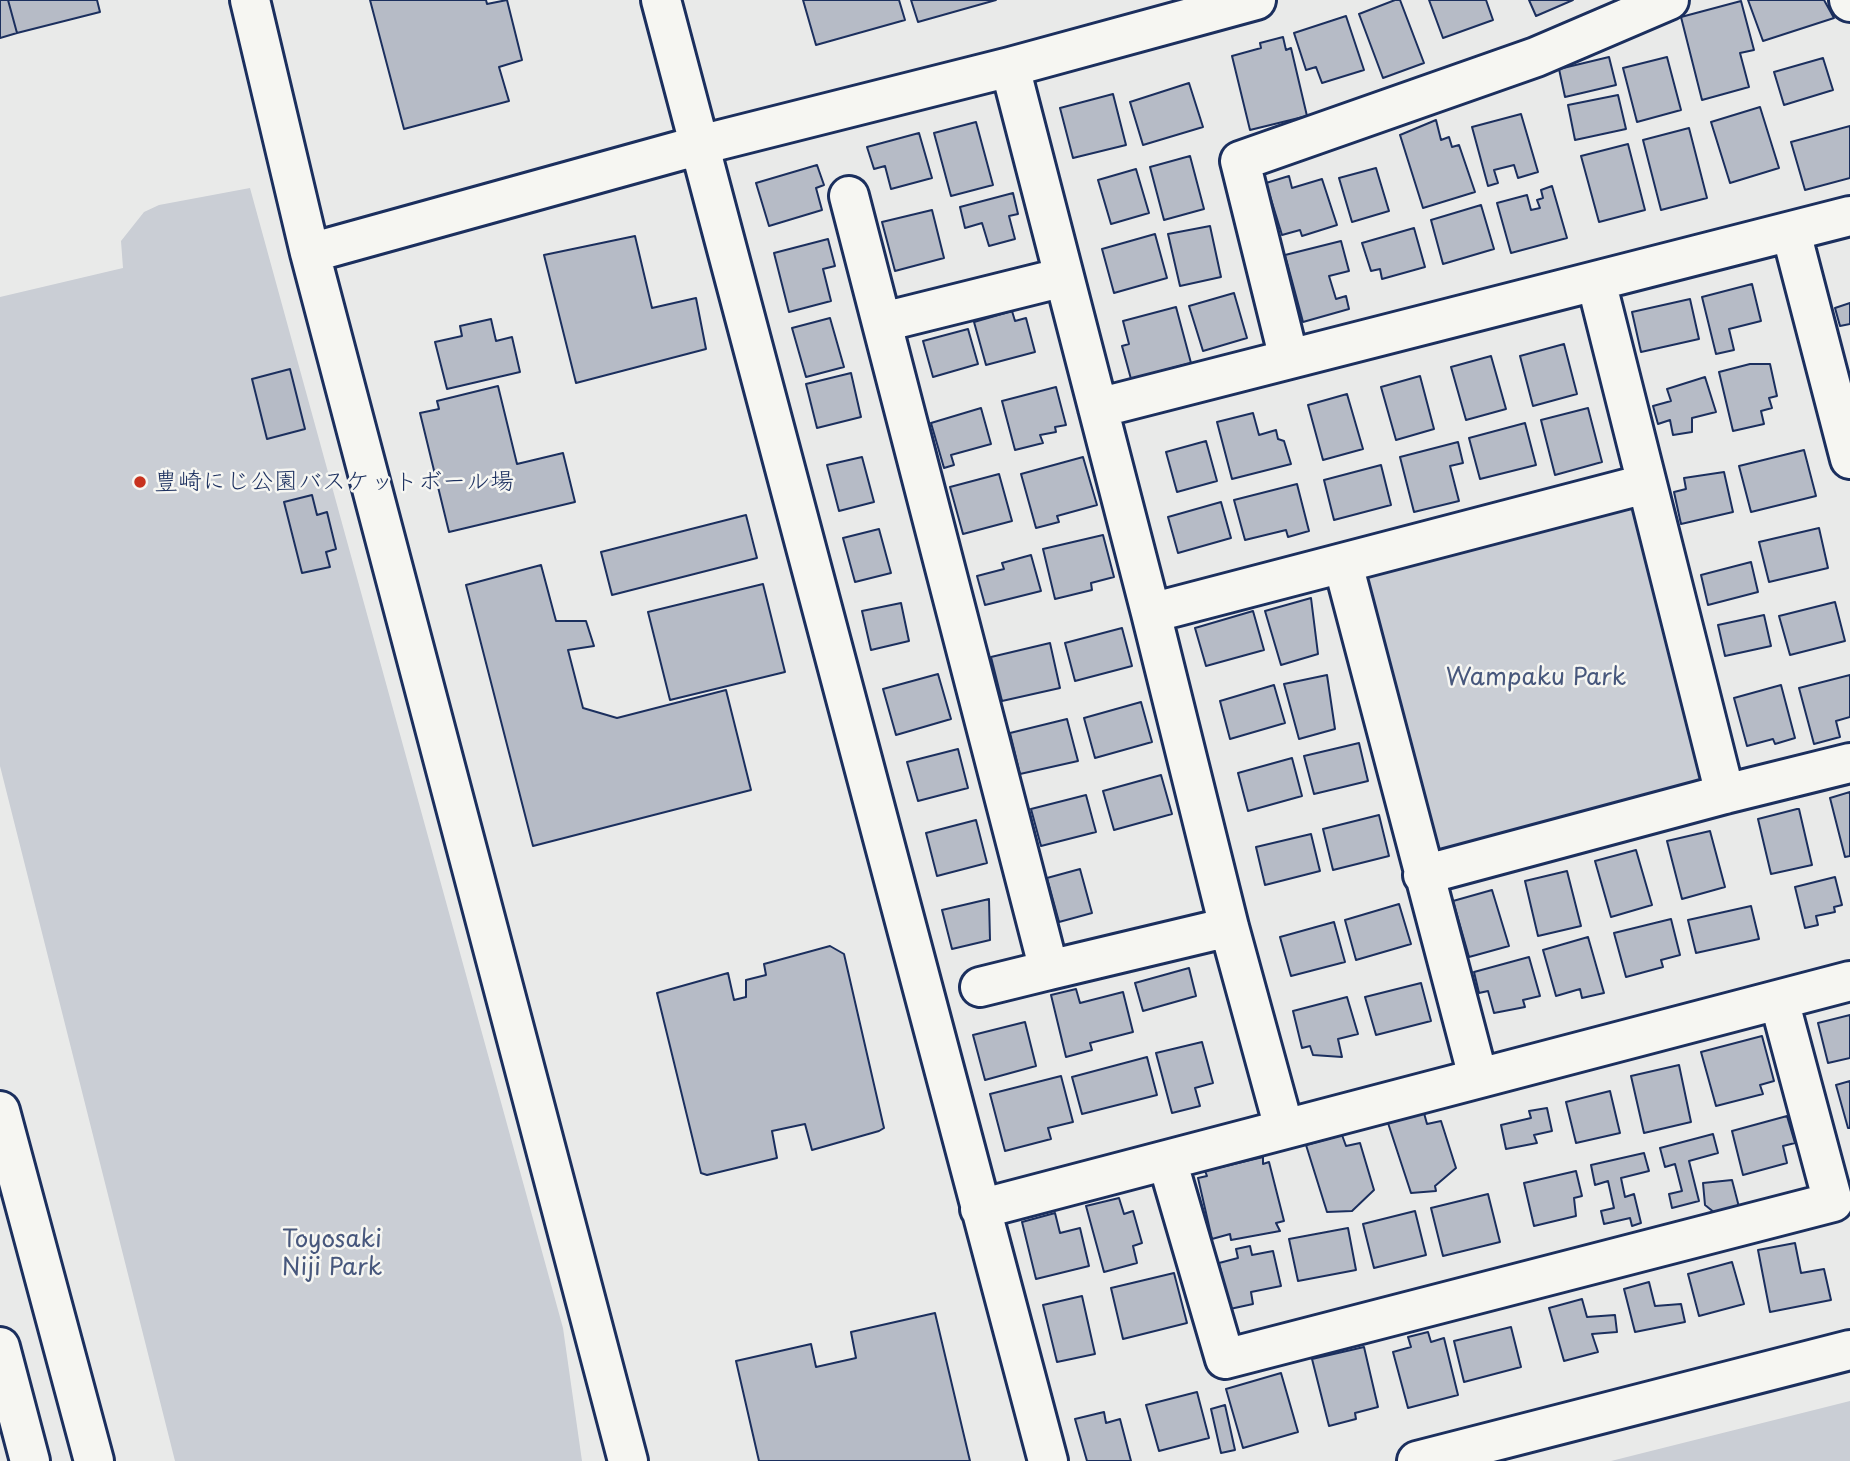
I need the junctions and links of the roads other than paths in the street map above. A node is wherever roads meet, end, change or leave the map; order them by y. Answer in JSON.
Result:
{"nodes":[{"id":1,"x":250,"y":0,"type":"edge"},
{"id":2,"x":661,"y":0,"type":"edge"},
{"id":3,"x":1256,"y":0,"type":"edge"},
{"id":4,"x":1670,"y":0,"type":"edge"},
{"id":5,"x":1010,"y":67,"type":"junction"},
{"id":6,"x":700,"y":145,"type":"junction"},
{"id":7,"x":849,"y":196,"type":"dead end"},
{"id":8,"x":1850,"y":216,"type":"edge"},
{"id":9,"x":1791,"y":232,"type":"junction"},
{"id":10,"x":310,"y":253,"type":"junction"},
{"id":11,"x":1064,"y":277,"type":"junction"},
{"id":12,"x":1596,"y":281,"type":"junction"},
{"id":13,"x":883,"y":323,"type":"junction"},
{"id":14,"x":1289,"y":359,"type":"junction"},
{"id":15,"x":1098,"y":408,"type":"junction"},
{"id":16,"x":1848,"y":442,"type":"edge"},
{"id":17,"x":1645,"y":484,"type":"junction"},
{"id":18,"x":1343,"y":564,"type":"junction"},
{"id":19,"x":1151,"y":613,"type":"junction"},
{"id":20,"x":1850,"y":763,"type":"edge"},
{"id":21,"x":1725,"y":794,"type":"junction"},
{"id":22,"x":1423,"y":875,"type":"junction"},
{"id":23,"x":1229,"y":927,"type":"junction"},
{"id":24,"x":1049,"y":970,"type":"junction"},
{"id":25,"x":1850,"y":981,"type":"edge"},
{"id":26,"x":980,"y":987,"type":"dead end"},
{"id":27,"x":1780,"y":1000,"type":"junction"},
{"id":28,"x":1478,"y":1077,"type":"junction"},
{"id":29,"x":0,"y":1111,"type":"edge"},
{"id":30,"x":1284,"y":1128,"type":"junction"},
{"id":31,"x":1167,"y":1160,"type":"junction"},
{"id":32,"x":980,"y":1209,"type":"junction"},
{"id":33,"x":0,"y":1347,"type":"edge"},
{"id":34,"x":1850,"y":1350,"type":"edge"},
{"id":35,"x":30,"y":1461,"type":"edge"},
{"id":36,"x":93,"y":1461,"type":"edge"},
{"id":37,"x":628,"y":1461,"type":"edge"},
{"id":38,"x":1048,"y":1461,"type":"edge"},
{"id":39,"x":1417,"y":1461,"type":"edge"}],
"edges":[{"from":1,"to":10,"type":"main road"},
{"from":2,"to":6,"type":"main road"},
{"from":3,"to":5,"type":"main road"},
{"from":4,"to":14,"type":"main road"},
{"from":5,"to":6,"type":"main road"},
{"from":5,"to":11,"type":"main road"},
{"from":6,"to":10,"type":"main road"},
{"from":6,"to":32,"type":"main road"},
{"from":7,"to":13,"type":"main road"},
{"from":8,"to":9,"type":"main road"},
{"from":9,"to":12,"type":"main road"},
{"from":9,"to":16,"type":"main road"},
{"from":10,"to":37,"type":"main road"},
{"from":11,"to":13,"type":"main road"},
{"from":11,"to":15,"type":"main road"},
{"from":12,"to":14,"type":"main road"},
{"from":12,"to":17,"type":"main road"},
{"from":13,"to":24,"type":"main road"},
{"from":14,"to":15,"type":"main road"},
{"from":15,"to":19,"type":"main road"},
{"from":17,"to":18,"type":"main road"},
{"from":17,"to":21,"type":"main road"},
{"from":18,"to":19,"type":"main road"},
{"from":18,"to":22,"type":"main road"},
{"from":19,"to":23,"type":"main road"},
{"from":20,"to":21,"type":"main road"},
{"from":21,"to":22,"type":"main road"},
{"from":22,"to":28,"type":"main road"},
{"from":23,"to":24,"type":"main road"},
{"from":23,"to":30,"type":"main road"},
{"from":24,"to":26,"type":"main road"},
{"from":25,"to":27,"type":"main road"},
{"from":27,"to":28,"type":"main road"},
{"from":27,"to":31,"type":"main road"},
{"from":28,"to":30,"type":"main road"},
{"from":29,"to":36,"type":"main road"},
{"from":30,"to":31,"type":"main road"},
{"from":31,"to":32,"type":"main road"},
{"from":32,"to":38,"type":"main road"},
{"from":33,"to":35,"type":"main road"},
{"from":34,"to":39,"type":"main road"}]}
